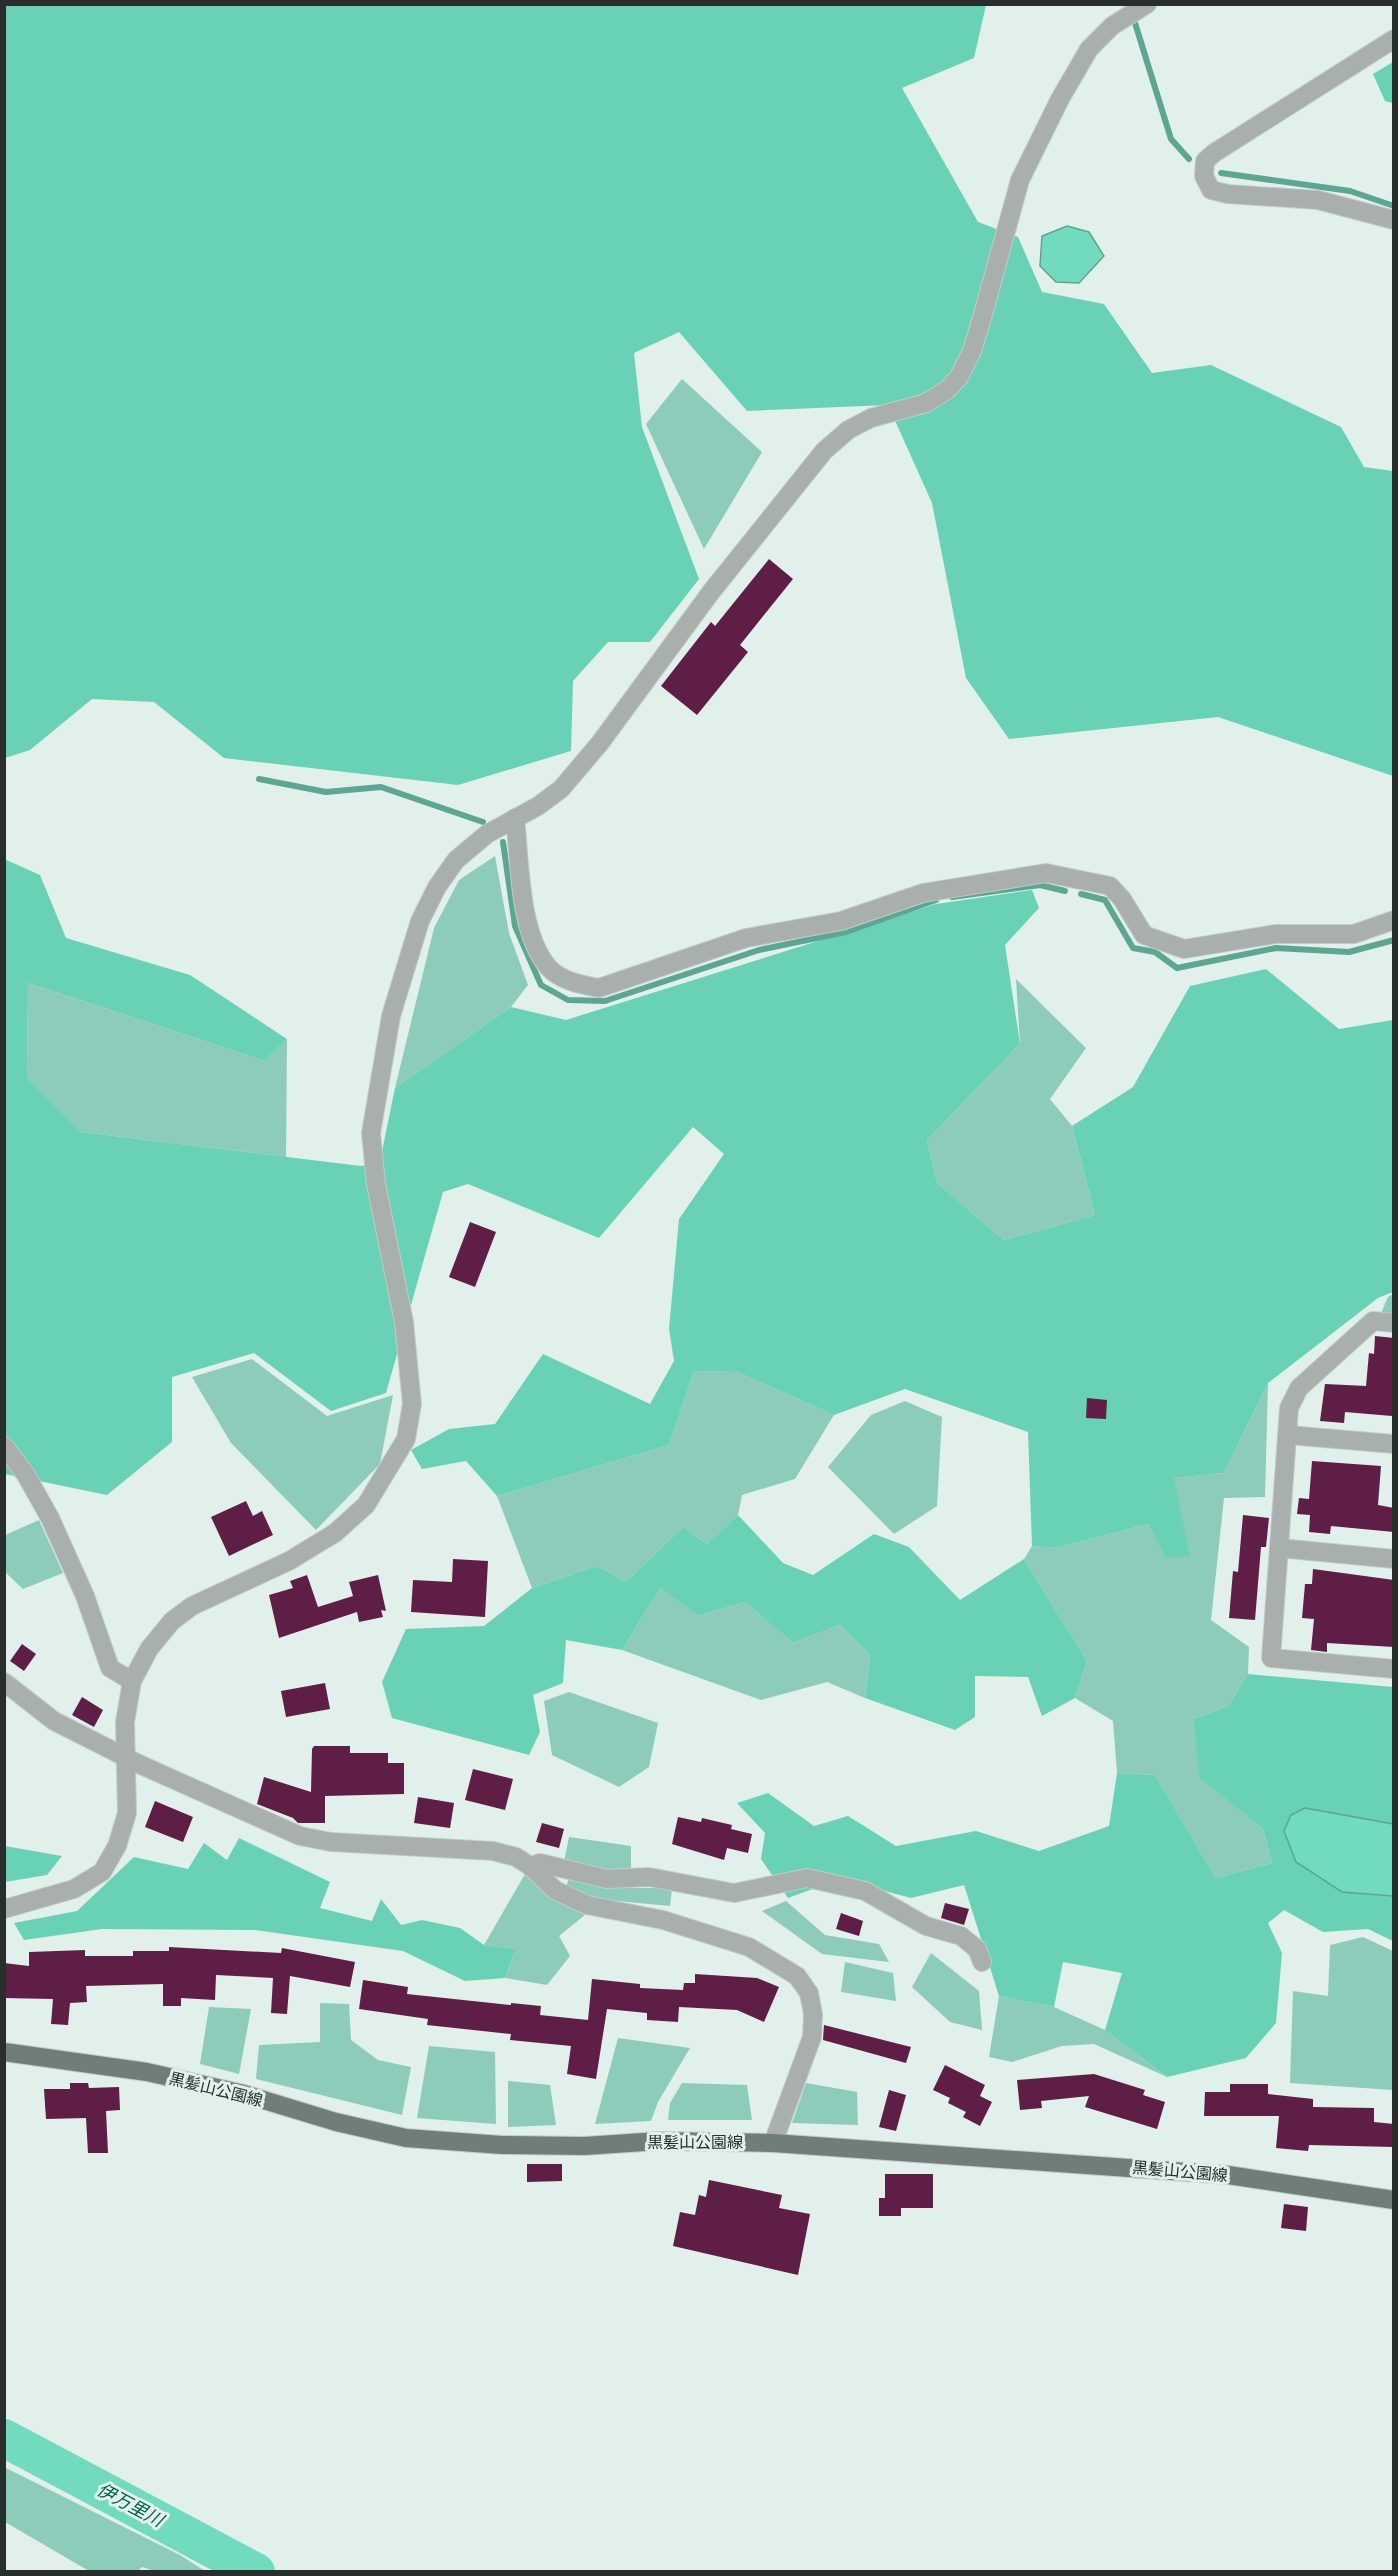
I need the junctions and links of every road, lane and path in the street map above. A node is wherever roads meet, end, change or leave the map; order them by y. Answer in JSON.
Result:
{"nodes":[{"id":1,"x":1147,"y":4,"type":"edge"},
{"id":2,"x":1394,"y":39,"type":"edge"},
{"id":3,"x":1394,"y":220,"type":"edge"},
{"id":4,"x":515,"y":818,"type":"junction"},
{"id":5,"x":1394,"y":920,"type":"edge"},
{"id":6,"x":1394,"y":1323,"type":"edge"},
{"id":7,"x":1288,"y":1434,"type":"junction"},
{"id":8,"x":1394,"y":1444,"type":"edge"},
{"id":9,"x":4,"y":1446,"type":"edge"},
{"id":10,"x":1279,"y":1548,"type":"junction"},
{"id":11,"x":1394,"y":1559,"type":"edge"},
{"id":12,"x":1394,"y":1669,"type":"edge"},
{"id":13,"x":132,"y":1681,"type":"junction"},
{"id":14,"x":4,"y":1682,"type":"edge"},
{"id":15,"x":125,"y":1757,"type":"junction"},
{"id":16,"x":530,"y":1866,"type":"junction"},
{"id":17,"x":4,"y":1909,"type":"edge"},
{"id":18,"x":982,"y":1962,"type":"dead end"},
{"id":19,"x":4,"y":2052,"type":"edge"},
{"id":20,"x":773,"y":2143,"type":"junction"},
{"id":21,"x":1394,"y":2200,"type":"edge"}],
"edges":[{"from":1,"to":4,"type":"street"},
{"from":2,"to":3,"type":"street"},
{"from":4,"to":5,"type":"street"},
{"from":4,"to":13,"type":"street"},
{"from":6,"to":7,"type":"street"},
{"from":7,"to":8,"type":"street"},
{"from":7,"to":10,"type":"street"},
{"from":9,"to":13,"type":"street"},
{"from":10,"to":11,"type":"street"},
{"from":10,"to":12,"type":"street"},
{"from":13,"to":15,"type":"street"},
{"from":14,"to":15,"type":"street"},
{"from":15,"to":16,"type":"street"},
{"from":15,"to":17,"type":"street"},
{"from":16,"to":18,"type":"street"},
{"from":16,"to":20,"type":"street"},
{"from":19,"to":20,"type":"main road","name":"黒髪山公園線"},
{"from":20,"to":21,"type":"main road","name":"黒髪山公園線"}]}
